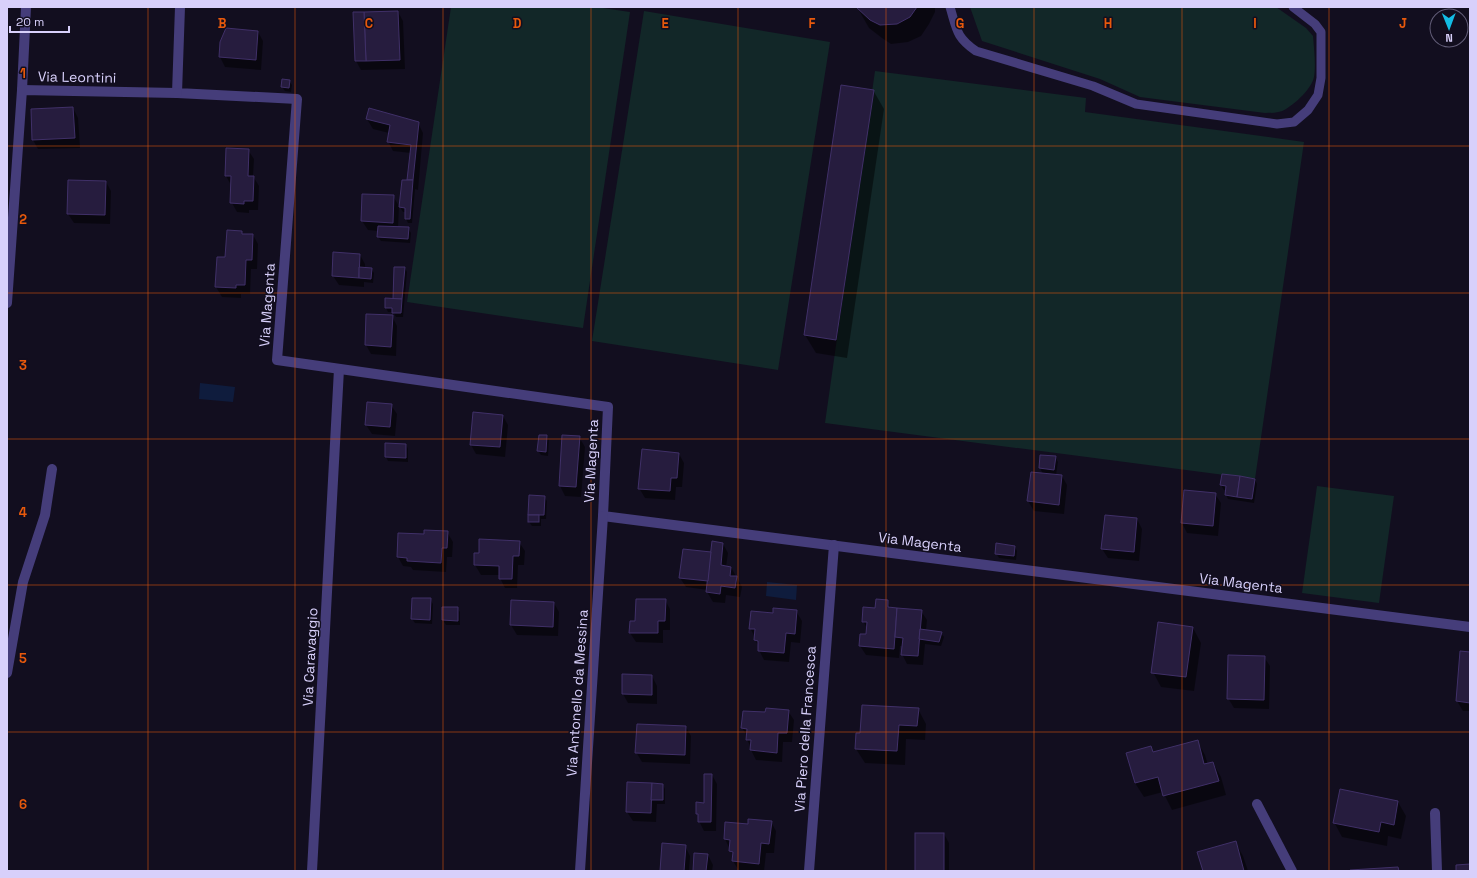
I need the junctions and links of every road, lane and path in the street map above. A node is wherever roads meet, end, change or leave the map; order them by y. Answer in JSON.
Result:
{"nodes":[{"id":1,"x":26,"y":7,"type":"edge"},
{"id":2,"x":180,"y":7,"type":"edge"},
{"id":3,"x":950,"y":7,"type":"edge"},
{"id":4,"x":1293,"y":7,"type":"edge"},
{"id":5,"x":22,"y":90,"type":"junction"},
{"id":6,"x":177,"y":93,"type":"junction"},
{"id":7,"x":7,"y":303,"type":"edge"},
{"id":8,"x":339,"y":370,"type":"junction"},
{"id":9,"x":52,"y":470,"type":"dead end"},
{"id":10,"x":603,"y":516,"type":"junction"},
{"id":11,"x":834,"y":545,"type":"junction"},
{"id":12,"x":1470,"y":627,"type":"edge"},
{"id":13,"x":7,"y":673,"type":"edge"},
{"id":14,"x":1258,"y":804,"type":"dead end"},
{"id":15,"x":1435,"y":813,"type":"dead end"},
{"id":16,"x":312,"y":871,"type":"edge"},
{"id":17,"x":580,"y":871,"type":"edge"},
{"id":18,"x":809,"y":871,"type":"edge"},
{"id":19,"x":1292,"y":871,"type":"edge"},
{"id":20,"x":1437,"y":871,"type":"edge"}],
"edges":[{"from":1,"to":5,"type":"street"},
{"from":2,"to":6,"type":"street"},
{"from":3,"to":4,"type":"lane"},
{"from":5,"to":6,"type":"street","name":"Via Leontini"},
{"from":5,"to":7,"type":"street","name":"Via Leontini"},
{"from":6,"to":8,"type":"street","name":"Via Magenta"},
{"from":8,"to":10,"type":"street","name":"Via Magenta"},
{"from":8,"to":16,"type":"street","name":"Via Caravaggio"},
{"from":9,"to":13,"type":"street"},
{"from":10,"to":11,"type":"street","name":"Via Magenta"},
{"from":10,"to":17,"type":"street","name":"Via Antonello da Messina"},
{"from":11,"to":12,"type":"street","name":"Via Magenta"},
{"from":11,"to":18,"type":"street","name":"Via Piero della Francesca"},
{"from":14,"to":19,"type":"street"},
{"from":15,"to":20,"type":"street"}]}
